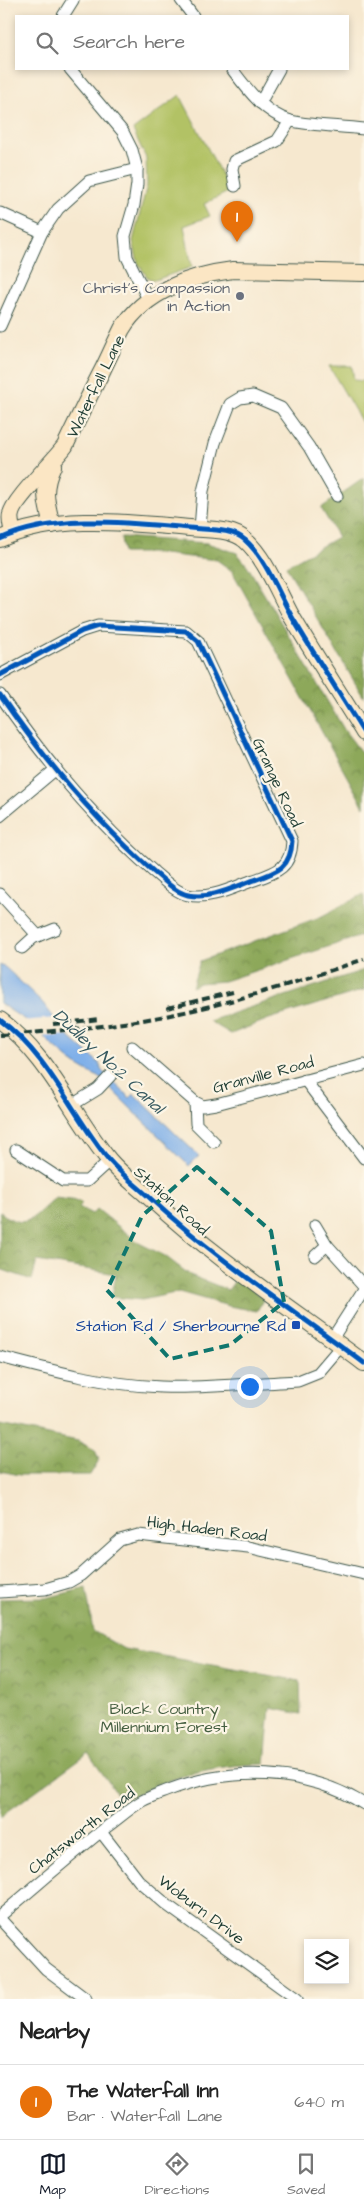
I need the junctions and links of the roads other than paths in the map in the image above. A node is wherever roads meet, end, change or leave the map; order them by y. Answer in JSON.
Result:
{"nodes":[{"id":1,"x":73,"y":0,"type":"edge"},
{"id":2,"x":181,"y":0,"type":"edge"},
{"id":3,"x":64,"y":15,"type":"edge"},
{"id":4,"x":192,"y":15,"type":"edge"},
{"id":5,"x":71,"y":70,"type":"edge"},
{"id":6,"x":233,"y":70,"type":"edge"},
{"id":7,"x":278,"y":70,"type":"edge"},
{"id":8,"x":260,"y":103,"type":"junction"},
{"id":9,"x":290,"y":120,"type":"junction"},
{"id":10,"x":364,"y":129,"type":"edge"},
{"id":11,"x":137,"y":169,"type":"junction"},
{"id":12,"x":234,"y":186,"type":"dead end"},
{"id":13,"x":0,"y":212,"type":"edge"},
{"id":14,"x":42,"y":232,"type":"junction"},
{"id":15,"x":364,"y":273,"type":"edge"},
{"id":16,"x":149,"y":301,"type":"junction"},
{"id":17,"x":0,"y":326,"type":"edge"},
{"id":18,"x":56,"y":459,"type":"junction"},
{"id":19,"x":337,"y":496,"type":"dead end"},
{"id":20,"x":52,"y":525,"type":"junction"},
{"id":21,"x":200,"y":529,"type":"junction"},
{"id":22,"x":7,"y":536,"type":"edge"},
{"id":23,"x":0,"y":675,"type":"edge"},
{"id":24,"x":0,"y":696,"type":"edge"},
{"id":25,"x":364,"y":733,"type":"edge"},
{"id":26,"x":56,"y":770,"type":"junction"},
{"id":27,"x":0,"y":816,"type":"edge"},
{"id":28,"x":0,"y":894,"type":"edge"},
{"id":29,"x":54,"y":929,"type":"dead end"},
{"id":30,"x":38,"y":936,"type":"junction"},
{"id":31,"x":22,"y":948,"type":"dead end"},
{"id":32,"x":0,"y":1020,"type":"edge"},
{"id":33,"x":132,"y":1047,"type":"dead end"},
{"id":34,"x":364,"y":1065,"type":"edge"},
{"id":35,"x":113,"y":1073,"type":"dead end"},
{"id":36,"x":305,"y":1080,"type":"junction"},
{"id":37,"x":195,"y":1102,"type":"junction"},
{"id":38,"x":72,"y":1105,"type":"junction"},
{"id":39,"x":214,"y":1142,"type":"dead end"},
{"id":40,"x":16,"y":1150,"type":"dead end"},
{"id":41,"x":364,"y":1158,"type":"edge"},
{"id":42,"x":110,"y":1160,"type":"junction"},
{"id":43,"x":315,"y":1225,"type":"dead end"},
{"id":44,"x":327,"y":1245,"type":"junction"},
{"id":45,"x":315,"y":1256,"type":"dead end"},
{"id":46,"x":364,"y":1288,"type":"edge"},
{"id":47,"x":337,"y":1342,"type":"junction"},
{"id":48,"x":0,"y":1357,"type":"edge"},
{"id":49,"x":364,"y":1362,"type":"edge"},
{"id":50,"x":364,"y":1574,"type":"edge"},
{"id":51,"x":0,"y":1592,"type":"edge"},
{"id":52,"x":364,"y":1804,"type":"edge"},
{"id":53,"x":101,"y":1832,"type":"junction"},
{"id":54,"x":0,"y":1918,"type":"edge"},
{"id":55,"x":86,"y":1999,"type":"edge"},
{"id":56,"x":297,"y":1999,"type":"edge"}],
"edges":[{"from":1,"to":3,"type":"street"},
{"from":2,"to":4,"type":"street"},
{"from":5,"to":11,"type":"street"},
{"from":6,"to":8,"type":"street"},
{"from":7,"to":8,"type":"street"},
{"from":8,"to":9,"type":"street"},
{"from":9,"to":10,"type":"street"},
{"from":9,"to":12,"type":"street"},
{"from":11,"to":14,"type":"street"},
{"from":11,"to":16,"type":"street"},
{"from":13,"to":14,"type":"street"},
{"from":14,"to":17,"type":"street"},
{"from":15,"to":16,"type":"street","name":"Waterfall Lane"},
{"from":16,"to":18,"type":"street","name":"Waterfall Lane"},
{"from":18,"to":20,"type":"street","name":"Waterfall Lane"},
{"from":18,"to":22,"type":"street","name":"Waterfall Lane"},
{"from":19,"to":21,"type":"street"},
{"from":20,"to":21,"type":"street"},
{"from":20,"to":22,"type":"street"},
{"from":21,"to":25,"type":"street"},
{"from":23,"to":26,"type":"street","name":"Grange Road"},
{"from":24,"to":26,"type":"street","name":"Grange Road"},
{"from":26,"to":27,"type":"street"},
{"from":28,"to":30,"type":"street"},
{"from":29,"to":30,"type":"street"},
{"from":30,"to":31,"type":"street"},
{"from":32,"to":38,"type":"street","name":"Station Road"},
{"from":33,"to":37,"type":"street","name":"Granville Road"},
{"from":34,"to":36,"type":"street","name":"Granville Road"},
{"from":35,"to":38,"type":"street"},
{"from":36,"to":37,"type":"street","name":"Granville Road"},
{"from":36,"to":41,"type":"street"},
{"from":37,"to":39,"type":"street"},
{"from":38,"to":42,"type":"street","name":"Station Road"},
{"from":40,"to":42,"type":"street"},
{"from":42,"to":47,"type":"street","name":"Station Road"},
{"from":43,"to":44,"type":"street"},
{"from":44,"to":45,"type":"street"},
{"from":44,"to":46,"type":"street"},
{"from":46,"to":47,"type":"street"},
{"from":47,"to":48,"type":"street"},
{"from":47,"to":49,"type":"street","name":"Station Road"},
{"from":50,"to":51,"type":"street","name":"High Haden Road"},
{"from":52,"to":53,"type":"street","name":"Chatsworth Road"},
{"from":53,"to":54,"type":"street","name":"Chatsworth Road"},
{"from":53,"to":56,"type":"street","name":"Woburn Drive"},
{"from":54,"to":55,"type":"street"}]}
